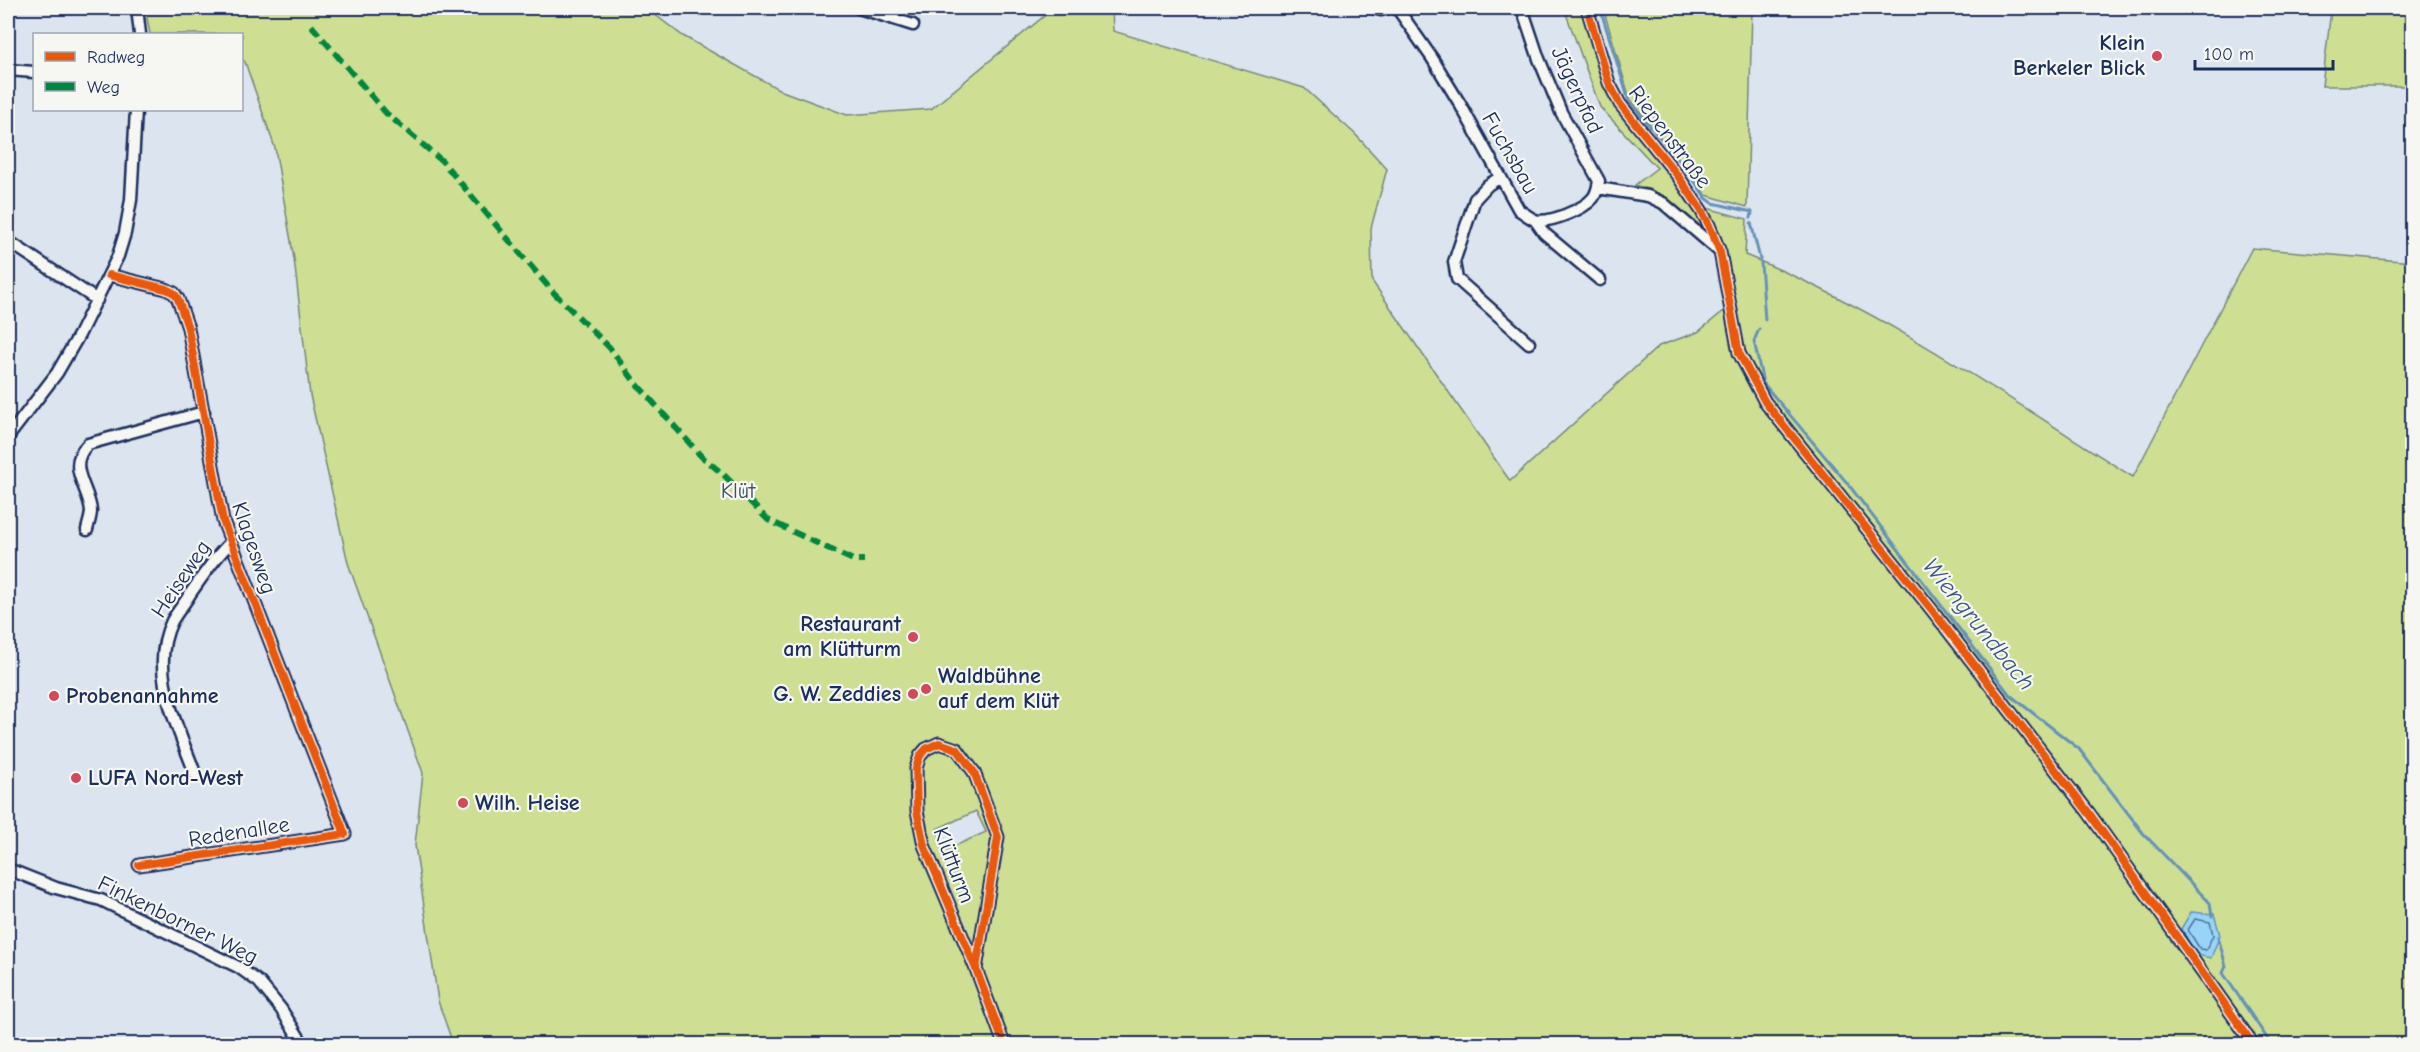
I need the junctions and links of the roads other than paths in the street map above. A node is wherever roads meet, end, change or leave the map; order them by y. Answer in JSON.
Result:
{"nodes":[{"id":1,"x":137,"y":8,"type":"edge"},
{"id":2,"x":859,"y":8,"type":"edge"},
{"id":3,"x":1373,"y":8,"type":"edge"},
{"id":4,"x":1388,"y":8,"type":"edge"},
{"id":5,"x":1397,"y":8,"type":"edge"},
{"id":6,"x":1522,"y":8,"type":"edge"},
{"id":7,"x":1587,"y":8,"type":"edge"},
{"id":8,"x":913,"y":25,"type":"dead end"},
{"id":9,"x":140,"y":33,"type":"edge"},
{"id":10,"x":8,"y":66,"type":"edge"},
{"id":11,"x":33,"y":72,"type":"edge"},
{"id":12,"x":136,"y":111,"type":"edge"},
{"id":13,"x":1499,"y":178,"type":"junction"},
{"id":14,"x":1598,"y":188,"type":"junction"},
{"id":15,"x":1535,"y":220,"type":"junction"},
{"id":16,"x":8,"y":242,"type":"edge"},
{"id":17,"x":1720,"y":252,"type":"junction"},
{"id":18,"x":109,"y":275,"type":"junction"},
{"id":19,"x":1600,"y":280,"type":"dead end"},
{"id":20,"x":97,"y":300,"type":"junction"},
{"id":21,"x":1529,"y":343,"type":"dead end"},
{"id":22,"x":204,"y":412,"type":"junction"},
{"id":23,"x":8,"y":437,"type":"edge"},
{"id":24,"x":87,"y":530,"type":"dead end"},
{"id":25,"x":230,"y":543,"type":"junction"},
{"id":26,"x":196,"y":776,"type":"dead end"},
{"id":27,"x":345,"y":834,"type":"joint"},
{"id":28,"x":139,"y":865,"type":"dead end"},
{"id":29,"x":8,"y":869,"type":"edge"},
{"id":30,"x":976,"y":969,"type":"junction"},
{"id":31,"x":303,"y":1044,"type":"edge"},
{"id":32,"x":1004,"y":1044,"type":"edge"},
{"id":33,"x":2253,"y":1044,"type":"edge"}],
"edges":[{"from":1,"to":9,"type":"street"},
{"from":2,"to":8,"type":"street"},
{"from":3,"to":4,"type":"street"},
{"from":5,"to":13,"type":"street","name":"Fuchsbau"},
{"from":6,"to":14,"type":"street","name":"Jägerpfad"},
{"from":7,"to":17,"type":"street","name":"Riepenstraße"},
{"from":10,"to":11,"type":"street"},
{"from":12,"to":18,"type":"street"},
{"from":13,"to":15,"type":"street","name":"Fuchsbau"},
{"from":13,"to":21,"type":"street"},
{"from":14,"to":15,"type":"street","name":"Fuchsbau"},
{"from":14,"to":17,"type":"street"},
{"from":15,"to":19,"type":"street"},
{"from":16,"to":20,"type":"street"},
{"from":17,"to":33,"type":"street","name":"Riepenstraße"},
{"from":18,"to":20,"type":"street"},
{"from":18,"to":22,"type":"street","name":"Klagesweg"},
{"from":20,"to":23,"type":"street"},
{"from":22,"to":24,"type":"street"},
{"from":22,"to":25,"type":"street","name":"Klagesweg"},
{"from":25,"to":26,"type":"street","name":"Heiseweg"},
{"from":25,"to":27,"type":"street","name":"Klagesweg"},
{"from":27,"to":28,"type":"street","name":"Redenallee"},
{"from":29,"to":31,"type":"street","name":"Finkenborner Weg"},
{"from":30,"to":30,"type":"street","name":"Klütturm"},
{"from":30,"to":32,"type":"street","name":"Klütturm"}]}
